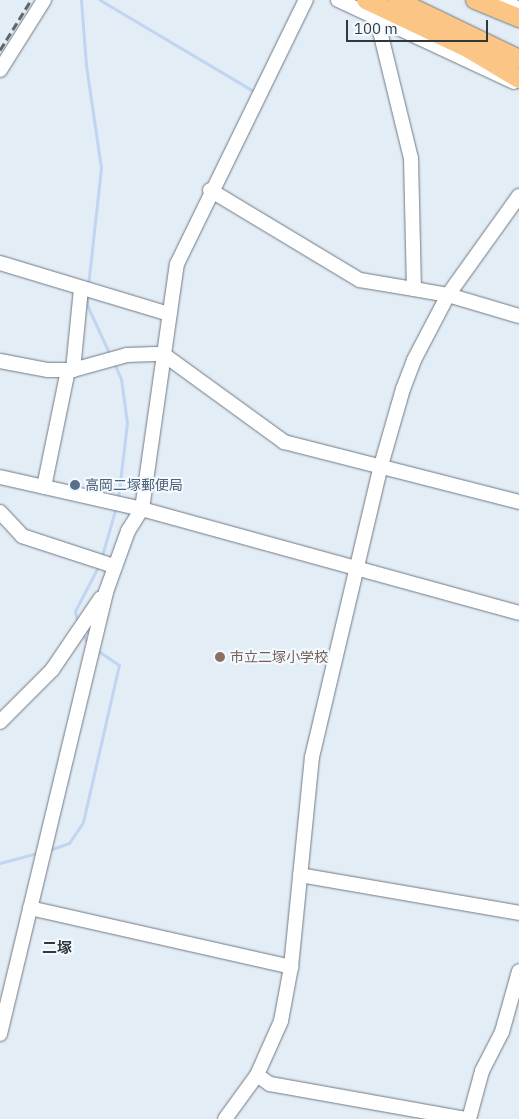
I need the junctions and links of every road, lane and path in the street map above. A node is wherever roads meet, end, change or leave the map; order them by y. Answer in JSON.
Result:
{"nodes":[{"id":1,"x":44,"y":0,"type":"edge"},
{"id":2,"x":306,"y":0,"type":"edge"},
{"id":3,"x":338,"y":0,"type":"edge"},
{"id":4,"x":366,"y":0,"type":"edge"},
{"id":5,"x":397,"y":0,"type":"edge"},
{"id":6,"x":475,"y":0,"type":"edge"},
{"id":7,"x":500,"y":0,"type":"edge"},
{"id":8,"x":519,"y":9,"type":"edge"},
{"id":9,"x":519,"y":18,"type":"edge"},
{"id":10,"x":376,"y":19,"type":"junction"},
{"id":11,"x":519,"y":59,"type":"edge"},
{"id":12,"x":0,"y":70,"type":"edge"},
{"id":13,"x":519,"y":79,"type":"edge"},
{"id":14,"x":519,"y":84,"type":"edge"},
{"id":15,"x":210,"y":190,"type":"junction"},
{"id":16,"x":519,"y":196,"type":"edge"},
{"id":17,"x":0,"y":263,"type":"edge"},
{"id":18,"x":81,"y":288,"type":"junction"},
{"id":19,"x":414,"y":290,"type":"junction"},
{"id":20,"x":448,"y":295,"type":"junction"},
{"id":21,"x":169,"y":314,"type":"junction"},
{"id":22,"x":519,"y":316,"type":"edge"},
{"id":23,"x":162,"y":354,"type":"junction"},
{"id":24,"x":0,"y":361,"type":"edge"},
{"id":25,"x":70,"y":370,"type":"junction"},
{"id":26,"x":380,"y":469,"type":"junction"},
{"id":27,"x":0,"y":479,"type":"edge"},
{"id":28,"x":44,"y":487,"type":"junction"},
{"id":29,"x":519,"y":502,"type":"edge"},
{"id":30,"x":142,"y":508,"type":"junction"},
{"id":31,"x":0,"y":512,"type":"edge"},
{"id":32,"x":114,"y":566,"type":"junction"},
{"id":33,"x":355,"y":570,"type":"junction"},
{"id":34,"x":106,"y":592,"type":"junction"},
{"id":35,"x":519,"y":613,"type":"edge"},
{"id":36,"x":0,"y":722,"type":"edge"},
{"id":37,"x":300,"y":876,"type":"junction"},
{"id":38,"x":30,"y":908,"type":"junction"},
{"id":39,"x":519,"y":913,"type":"edge"},
{"id":40,"x":291,"y":967,"type":"junction"},
{"id":41,"x":519,"y":971,"type":"edge"},
{"id":42,"x":0,"y":1034,"type":"edge"},
{"id":43,"x":257,"y":1075,"type":"junction"},
{"id":44,"x":225,"y":1119,"type":"edge"},
{"id":45,"x":468,"y":1119,"type":"edge"}],
"edges":[{"from":1,"to":12,"type":"street"},
{"from":2,"to":15,"type":"street"},
{"from":3,"to":10,"type":"street"},
{"from":4,"to":13,"type":"main road"},
{"from":5,"to":11,"type":"main road"},
{"from":6,"to":9,"type":"main road"},
{"from":7,"to":8,"type":"street"},
{"from":10,"to":14,"type":"street"},
{"from":10,"to":19,"type":"street"},
{"from":15,"to":19,"type":"street"},
{"from":15,"to":21,"type":"street"},
{"from":16,"to":20,"type":"street"},
{"from":17,"to":18,"type":"street"},
{"from":18,"to":21,"type":"street"},
{"from":18,"to":25,"type":"street"},
{"from":19,"to":20,"type":"street"},
{"from":20,"to":22,"type":"street"},
{"from":20,"to":26,"type":"street"},
{"from":21,"to":23,"type":"street"},
{"from":23,"to":25,"type":"street"},
{"from":23,"to":26,"type":"street"},
{"from":23,"to":30,"type":"street"},
{"from":24,"to":25,"type":"street"},
{"from":25,"to":28,"type":"street"},
{"from":26,"to":29,"type":"street"},
{"from":26,"to":33,"type":"street"},
{"from":27,"to":28,"type":"street"},
{"from":28,"to":30,"type":"street"},
{"from":30,"to":32,"type":"street"},
{"from":30,"to":33,"type":"street"},
{"from":31,"to":32,"type":"street"},
{"from":32,"to":34,"type":"street"},
{"from":33,"to":35,"type":"street"},
{"from":33,"to":37,"type":"street"},
{"from":34,"to":36,"type":"street"},
{"from":34,"to":38,"type":"street"},
{"from":37,"to":39,"type":"street"},
{"from":37,"to":40,"type":"street"},
{"from":38,"to":40,"type":"street"},
{"from":38,"to":42,"type":"street"},
{"from":40,"to":43,"type":"street"},
{"from":41,"to":45,"type":"street"},
{"from":43,"to":44,"type":"street"},
{"from":43,"to":45,"type":"street"}]}
